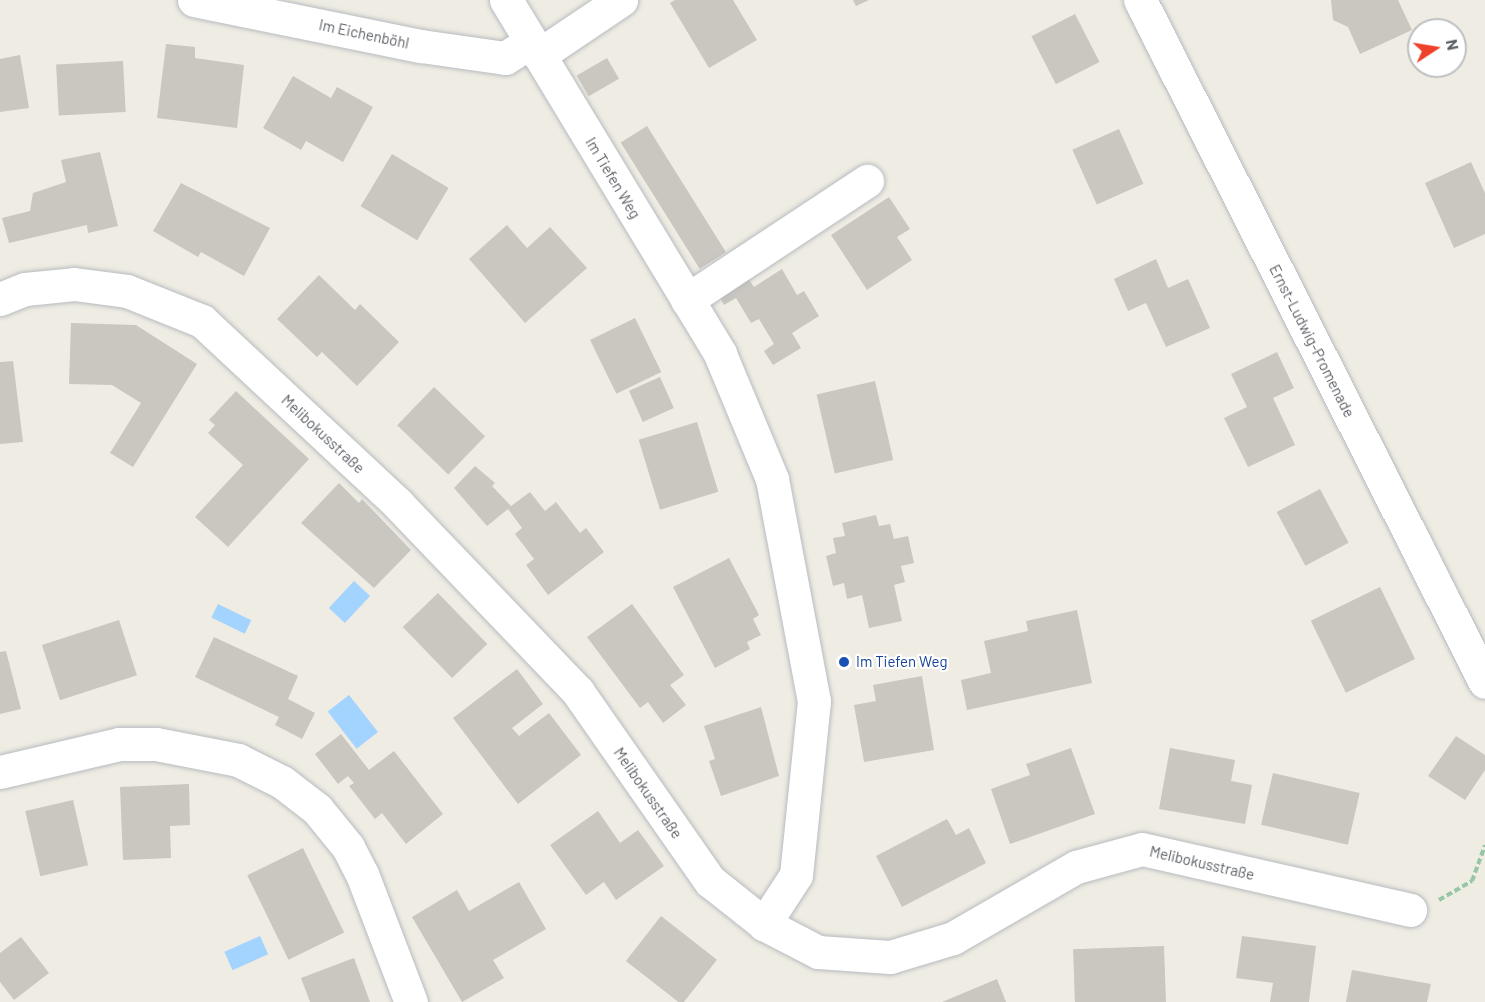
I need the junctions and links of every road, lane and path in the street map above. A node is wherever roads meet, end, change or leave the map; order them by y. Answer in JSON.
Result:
{"nodes":[{"id":1,"x":194,"y":0,"type":"edge"},
{"id":2,"x":506,"y":0,"type":"edge"},
{"id":3,"x":621,"y":0,"type":"edge"},
{"id":4,"x":1140,"y":0,"type":"edge"},
{"id":5,"x":535,"y":49,"type":"junction"},
{"id":6,"x":867,"y":181,"type":"dead end"},
{"id":7,"x":0,"y":298,"type":"edge"},
{"id":8,"x":687,"y":300,"type":"junction"},
{"id":9,"x":1485,"y":682,"type":"edge"},
{"id":10,"x":0,"y":772,"type":"edge"},
{"id":11,"x":1485,"y":845,"type":"edge"},
{"id":12,"x":1410,"y":910,"type":"joint"},
{"id":13,"x":764,"y":924,"type":"junction"},
{"id":14,"x":411,"y":1002,"type":"edge"}],
"edges":[{"from":1,"to":5,"type":"street","name":"Im Eichenböhl"},
{"from":2,"to":5,"type":"street","name":"Im Tiefen Weg"},
{"from":3,"to":5,"type":"street"},
{"from":4,"to":9,"type":"street","name":"Ernst-Ludwig-Promenade"},
{"from":5,"to":8,"type":"street","name":"Im Tiefen Weg"},
{"from":6,"to":8,"type":"street"},
{"from":7,"to":13,"type":"street","name":"Melibokusstraße"},
{"from":8,"to":13,"type":"street","name":"Im Tiefen Weg"},
{"from":10,"to":14,"type":"street"},
{"from":11,"to":12,"type":"path"},
{"from":12,"to":13,"type":"street","name":"Melibokusstraße"}]}
